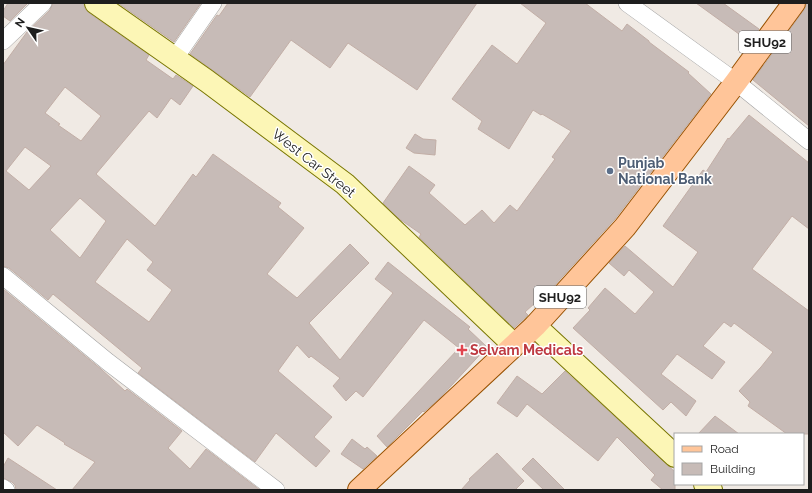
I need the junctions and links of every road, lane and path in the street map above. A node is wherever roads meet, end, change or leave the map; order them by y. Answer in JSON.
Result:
{"nodes":[{"id":1,"x":42,"y":3,"type":"edge"},
{"id":2,"x":96,"y":3,"type":"edge"},
{"id":3,"x":213,"y":3,"type":"edge"},
{"id":4,"x":627,"y":3,"type":"edge"},
{"id":5,"x":794,"y":3,"type":"edge"},
{"id":6,"x":6,"y":34,"type":"edge"},
{"id":7,"x":175,"y":58,"type":"junction"},
{"id":8,"x":736,"y":82,"type":"junction"},
{"id":9,"x":809,"y":141,"type":"edge"},
{"id":10,"x":3,"y":276,"type":"edge"},
{"id":11,"x":535,"y":326,"type":"junction"},
{"id":12,"x":514,"y":345,"type":"junction"},
{"id":13,"x":674,"y":455,"type":"edge"},
{"id":14,"x":3,"y":488,"type":"edge"},
{"id":15,"x":6,"y":490,"type":"edge"},
{"id":16,"x":276,"y":490,"type":"edge"},
{"id":17,"x":359,"y":490,"type":"edge"}],
"edges":[{"from":1,"to":6,"type":"street"},
{"from":2,"to":7,"type":"street","name":"West Car Street"},
{"from":3,"to":7,"type":"street"},
{"from":4,"to":8,"type":"street"},
{"from":5,"to":8,"type":"main road","number":"SHU92"},
{"from":7,"to":12,"type":"street","name":"West Car Street"},
{"from":8,"to":9,"type":"street"},
{"from":8,"to":11,"type":"main road","number":"SHU92"},
{"from":10,"to":16,"type":"street"},
{"from":11,"to":12,"type":"main road","number":"SHU92"},
{"from":11,"to":13,"type":"street"},
{"from":12,"to":17,"type":"main road","number":"SHU92"},
{"from":14,"to":15,"type":"street"}]}
